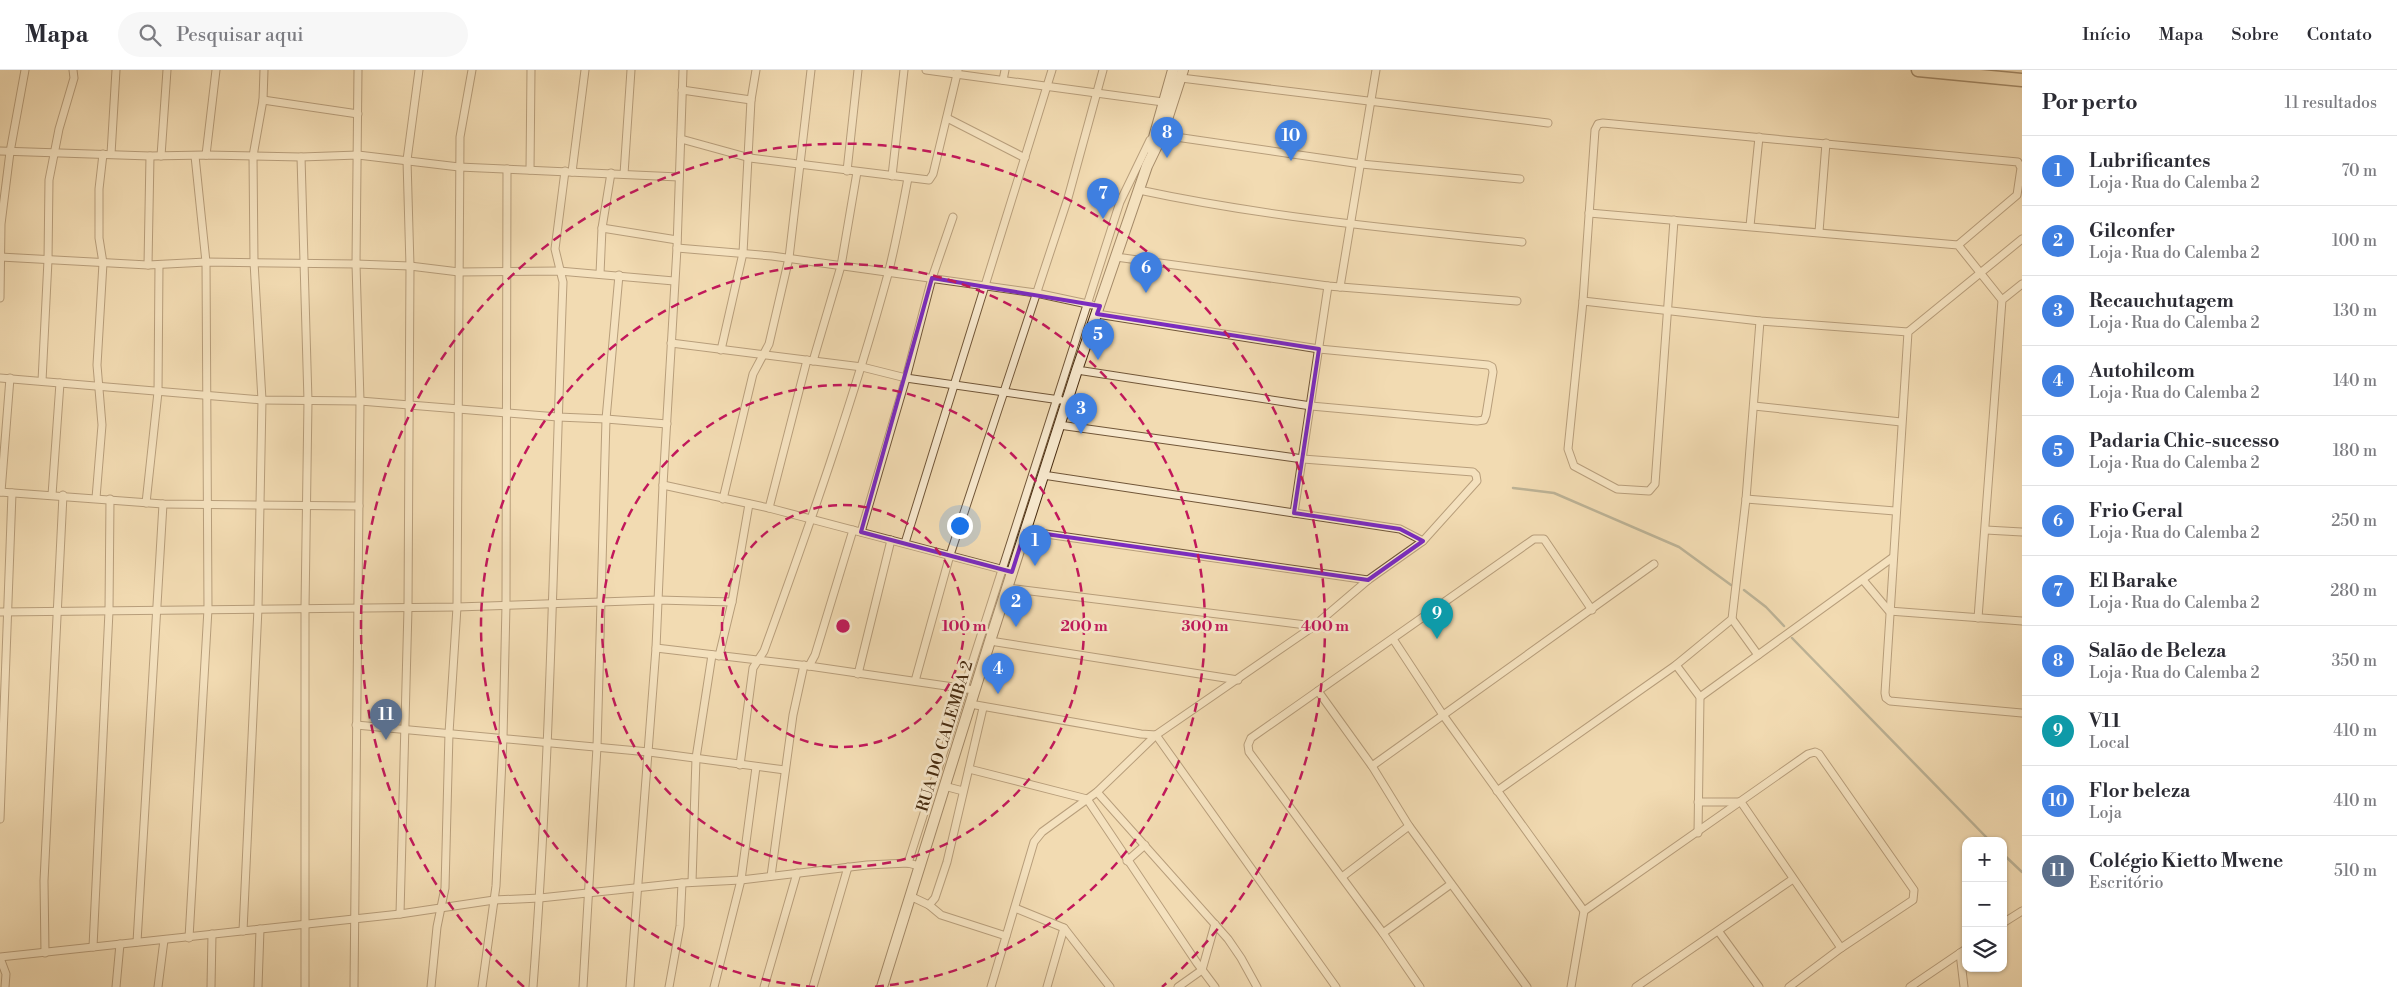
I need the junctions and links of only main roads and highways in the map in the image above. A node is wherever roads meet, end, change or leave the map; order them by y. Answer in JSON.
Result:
{"nodes":[{"id":1,"x":1173,"y":70,"type":"edge"},
{"id":2,"x":1918,"y":70,"type":"edge"},
{"id":3,"x":1182,"y":74,"type":"edge"},
{"id":4,"x":2022,"y":80,"type":"edge"},
{"id":5,"x":1158,"y":134,"type":"junction"},
{"id":6,"x":882,"y":987,"type":"edge"}],
"edges":[{"from":1,"to":5,"type":"main road"},
{"from":2,"to":4,"type":"highway"},
{"from":3,"to":5,"type":"main road"},
{"from":5,"to":6,"type":"main road","name":"RUA DO CALEMBA 2"}]}
